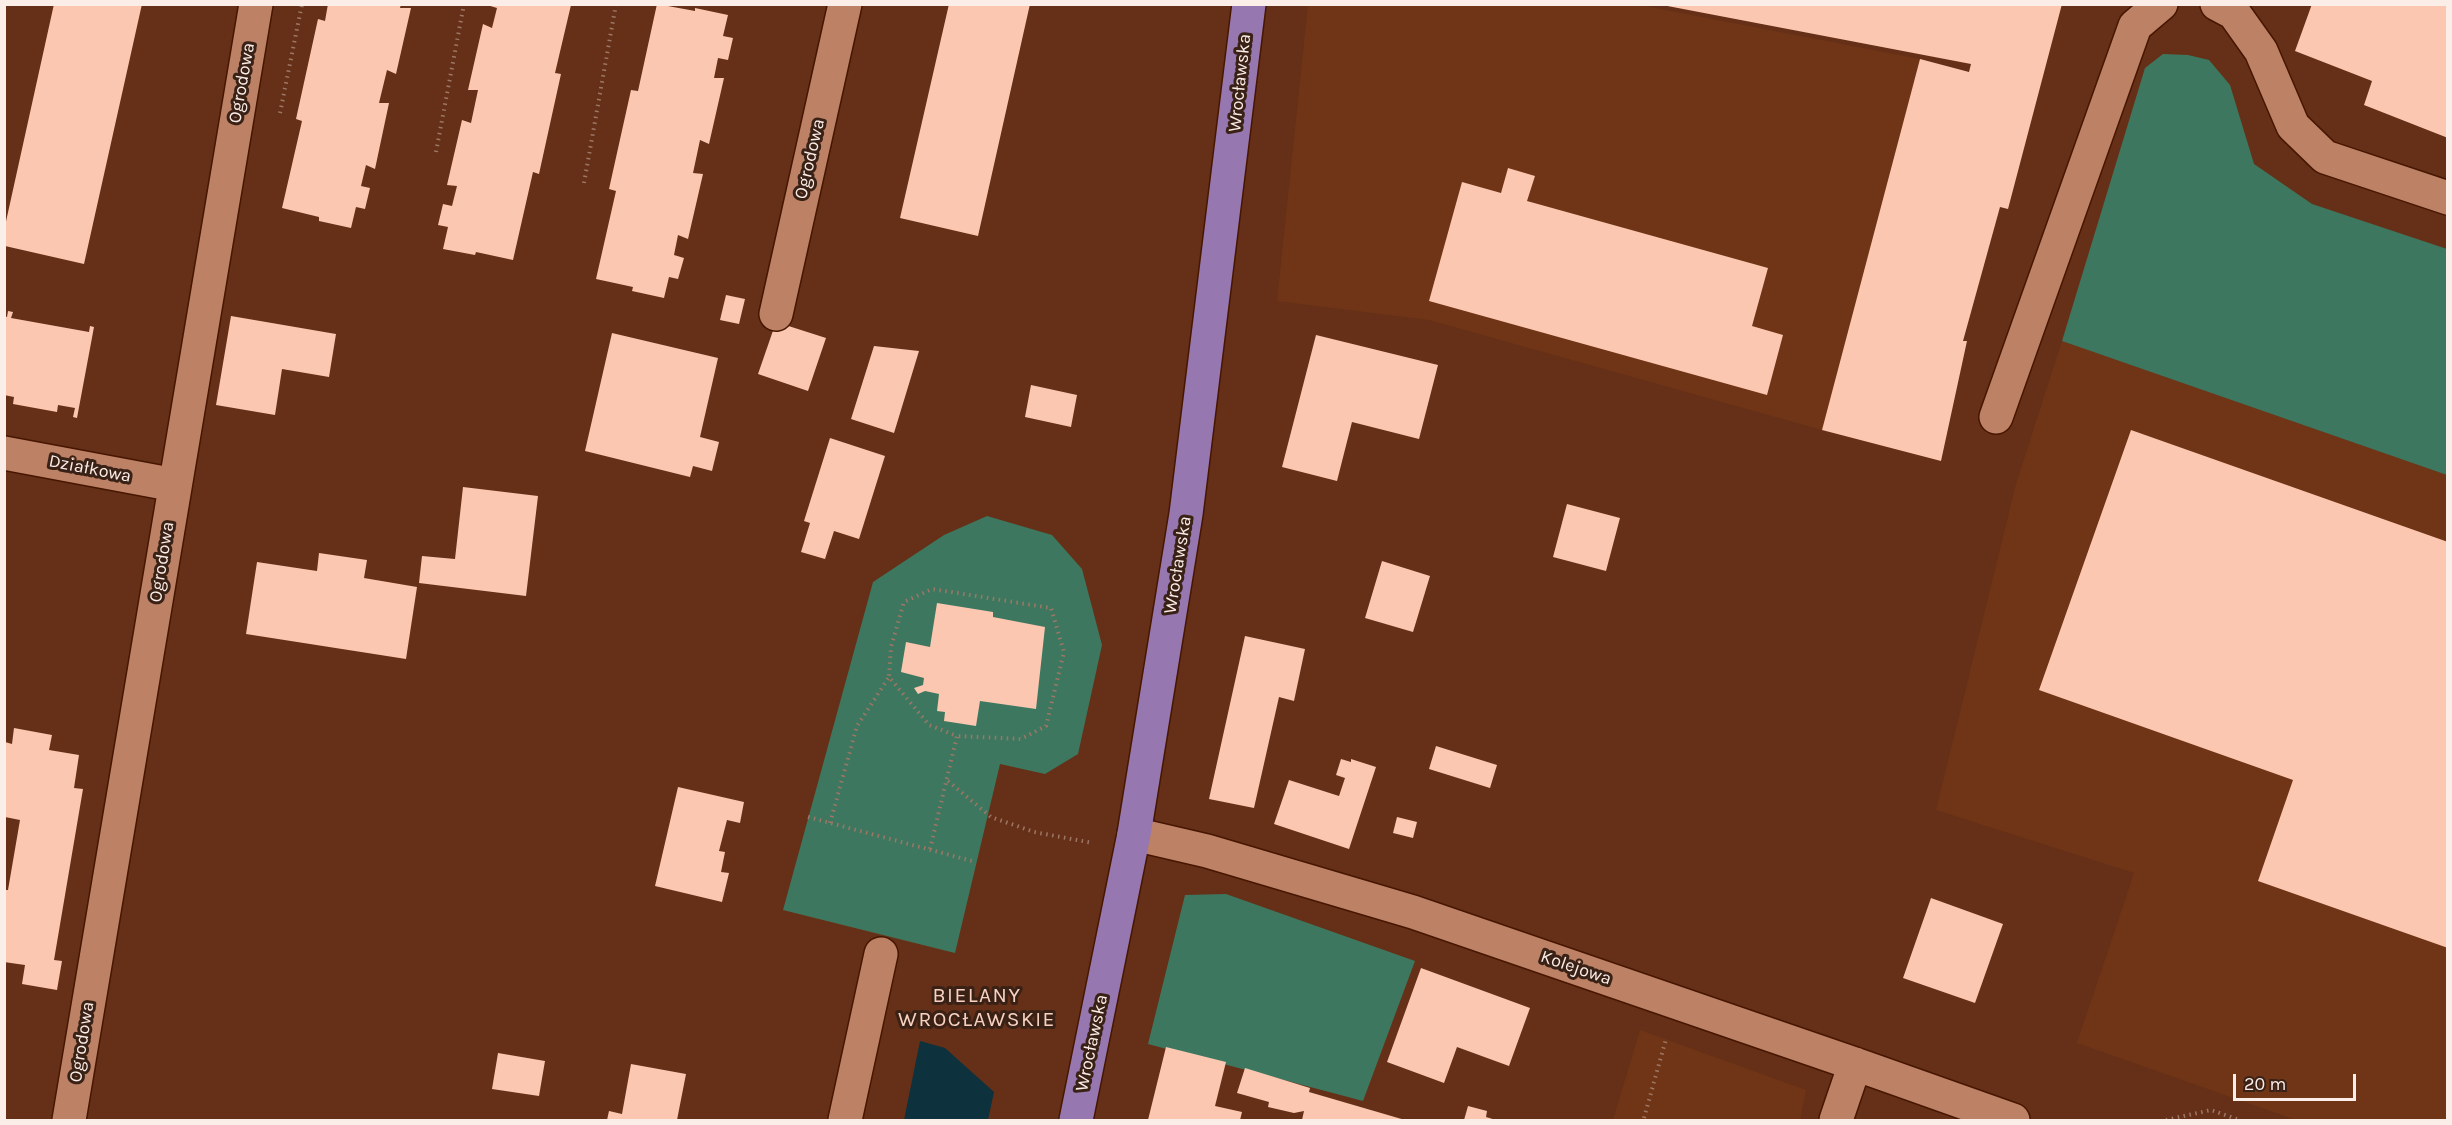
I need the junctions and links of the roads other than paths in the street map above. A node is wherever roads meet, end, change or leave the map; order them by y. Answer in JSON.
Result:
{"nodes":[{"id":1,"x":256,"y":4,"type":"edge"},
{"id":2,"x":845,"y":4,"type":"edge"},
{"id":3,"x":1249,"y":4,"type":"edge"},
{"id":4,"x":2162,"y":4,"type":"edge"},
{"id":5,"x":2217,"y":4,"type":"edge"},
{"id":6,"x":2448,"y":198,"type":"edge"},
{"id":7,"x":776,"y":314,"type":"dead end"},
{"id":8,"x":1996,"y":417,"type":"dead end"},
{"id":9,"x":4,"y":453,"type":"edge"},
{"id":10,"x":175,"y":486,"type":"junction"},
{"id":11,"x":1134,"y":834,"type":"junction"},
{"id":12,"x":881,"y":954,"type":"dead end"},
{"id":13,"x":1855,"y":1064,"type":"junction"},
{"id":14,"x":69,"y":1120,"type":"edge"},
{"id":15,"x":845,"y":1120,"type":"edge"},
{"id":16,"x":1076,"y":1120,"type":"edge"},
{"id":17,"x":1836,"y":1120,"type":"edge"},
{"id":18,"x":2013,"y":1120,"type":"edge"}],
"edges":[{"from":1,"to":10,"type":"street","name":"Ogrodowa"},
{"from":2,"to":7,"type":"street","name":"Ogrodowa"},
{"from":3,"to":11,"type":"main road","name":"Wrocławska"},
{"from":4,"to":8,"type":"street"},
{"from":5,"to":6,"type":"street"},
{"from":9,"to":10,"type":"street","name":"Działkowa"},
{"from":10,"to":14,"type":"street","name":"Ogrodowa"},
{"from":11,"to":13,"type":"street","name":"Kolejowa"},
{"from":11,"to":16,"type":"main road","name":"Wrocławska"},
{"from":12,"to":15,"type":"street"},
{"from":13,"to":17,"type":"street"},
{"from":13,"to":18,"type":"street","name":"Kolejowa"}]}
